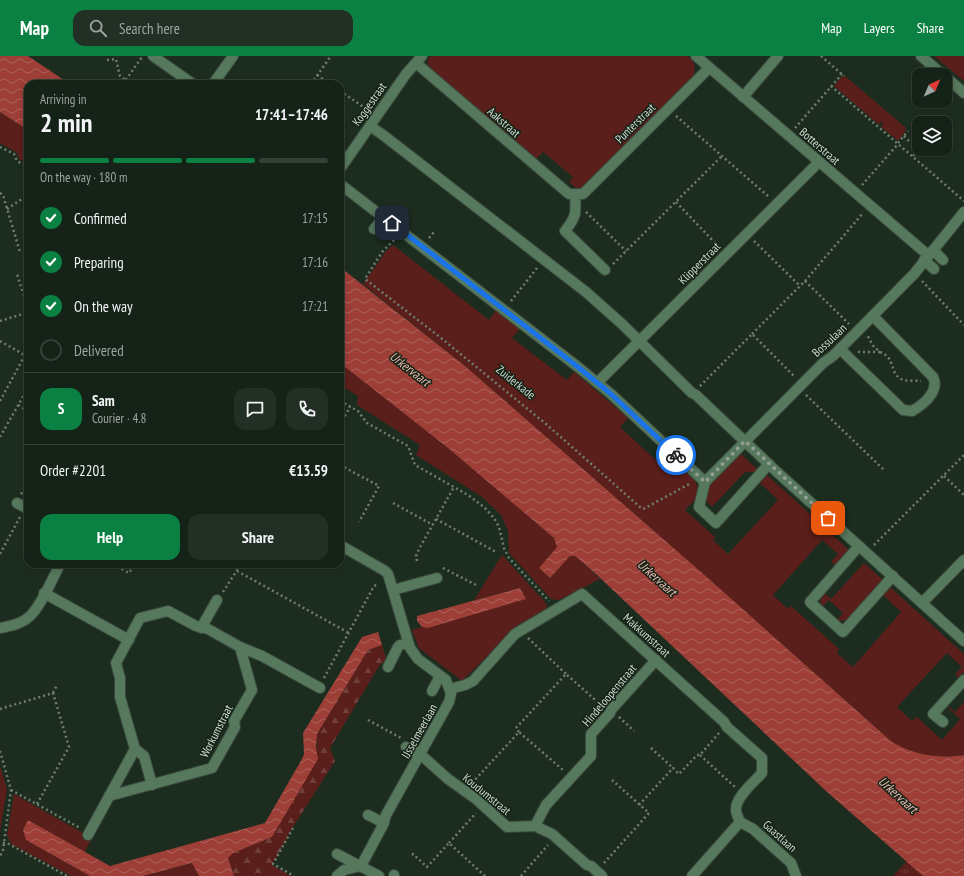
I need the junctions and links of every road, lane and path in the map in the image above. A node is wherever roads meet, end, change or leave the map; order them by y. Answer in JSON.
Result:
{"nodes":[{"id":1,"x":142,"y":56,"type":"edge"},
{"id":2,"x":152,"y":56,"type":"edge"},
{"id":3,"x":232,"y":56,"type":"edge"},
{"id":4,"x":330,"y":56,"type":"edge"},
{"id":5,"x":696,"y":56,"type":"edge"},
{"id":6,"x":778,"y":56,"type":"edge"},
{"id":7,"x":821,"y":56,"type":"edge"},
{"id":8,"x":921,"y":56,"type":"edge"},
{"id":9,"x":107,"y":60,"type":"dead end"},
{"id":10,"x":419,"y":60,"type":"edge"},
{"id":11,"x":709,"y":68,"type":"junction"},
{"id":12,"x":935,"y":68,"type":"edge"},
{"id":13,"x":317,"y":75,"type":"junction"},
{"id":14,"x":126,"y":80,"type":"joint"},
{"id":15,"x":187,"y":80,"type":"edge"},
{"id":16,"x":216,"y":80,"type":"edge"},
{"id":17,"x":314,"y":80,"type":"edge"},
{"id":18,"x":324,"y":80,"type":"edge"},
{"id":19,"x":952,"y":83,"type":"edge"},
{"id":20,"x":831,"y":86,"type":"junction"},
{"id":21,"x":964,"y":93,"type":"edge"},
{"id":22,"x":344,"y":94,"type":"edge"},
{"id":23,"x":744,"y":97,"type":"junction"},
{"id":24,"x":368,"y":110,"type":"dead end"},
{"id":25,"x":678,"y":117,"type":"dead end"},
{"id":26,"x":370,"y":126,"type":"junction"},
{"id":27,"x":796,"y":127,"type":"dead end"},
{"id":28,"x":908,"y":131,"type":"dead end"},
{"id":29,"x":904,"y":136,"type":"junction"},
{"id":30,"x":909,"y":140,"type":"dead end"},
{"id":31,"x":898,"y":144,"type":"junction"},
{"id":32,"x":0,"y":146,"type":"edge"},
{"id":33,"x":723,"y":155,"type":"junction"},
{"id":34,"x":912,"y":156,"type":"joint"},
{"id":35,"x":819,"y":162,"type":"junction"},
{"id":36,"x":344,"y":163,"type":"edge"},
{"id":37,"x":24,"y":165,"type":"edge"},
{"id":38,"x":863,"y":184,"type":"dead end"},
{"id":39,"x":344,"y":187,"type":"edge"},
{"id":40,"x":0,"y":193,"type":"edge"},
{"id":41,"x":577,"y":194,"type":"junction"},
{"id":42,"x":767,"y":195,"type":"dead end"},
{"id":43,"x":24,"y":198,"type":"edge"},
{"id":44,"x":964,"y":200,"type":"edge"},
{"id":45,"x":676,"y":202,"type":"junction"},
{"id":46,"x":7,"y":209,"type":"junction"},
{"id":47,"x":584,"y":210,"type":"dead end"},
{"id":48,"x":964,"y":212,"type":"edge"},
{"id":49,"x":861,"y":216,"type":"dead end"},
{"id":50,"x":384,"y":217,"type":"junction"},
{"id":51,"x":374,"y":229,"type":"dead end"},
{"id":52,"x":435,"y":231,"type":"dead end"},
{"id":53,"x":395,"y":239,"type":"dead end"},
{"id":54,"x":428,"y":239,"type":"dead end"},
{"id":55,"x":754,"y":240,"type":"dead end"},
{"id":56,"x":717,"y":245,"type":"dead end"},
{"id":57,"x":20,"y":252,"type":"dead end"},
{"id":58,"x":626,"y":252,"type":"junction"},
{"id":59,"x":929,"y":255,"type":"junction"},
{"id":60,"x":943,"y":260,"type":"dead end"},
{"id":61,"x":541,"y":263,"type":"dead end"},
{"id":62,"x":608,"y":268,"type":"joint"},
{"id":63,"x":934,"y":269,"type":"dead end"},
{"id":64,"x":17,"y":274,"type":"dead end"},
{"id":65,"x":805,"y":281,"type":"junction"},
{"id":66,"x":922,"y":281,"type":"dead end"},
{"id":67,"x":800,"y":286,"type":"junction"},
{"id":68,"x":24,"y":296,"type":"edge"},
{"id":69,"x":510,"y":302,"type":"dead end"},
{"id":70,"x":24,"y":314,"type":"edge"},
{"id":71,"x":873,"y":316,"type":"junction"},
{"id":72,"x":0,"y":321,"type":"edge"},
{"id":73,"x":848,"y":323,"type":"dead end"},
{"id":74,"x":964,"y":325,"type":"edge"},
{"id":75,"x":752,"y":334,"type":"junction"},
{"id":76,"x":867,"y":335,"type":"dead end"},
{"id":77,"x":0,"y":341,"type":"edge"},
{"id":78,"x":639,"y":341,"type":"junction"},
{"id":79,"x":840,"y":349,"type":"junction"},
{"id":80,"x":852,"y":352,"type":"dead end"},
{"id":81,"x":880,"y":352,"type":"junction"},
{"id":82,"x":24,"y":354,"type":"edge"},
{"id":83,"x":24,"y":361,"type":"edge"},
{"id":84,"x":794,"y":376,"type":"dead end"},
{"id":85,"x":925,"y":381,"type":"dead end"},
{"id":86,"x":598,"y":383,"type":"junction"},
{"id":87,"x":698,"y":387,"type":"dead end"},
{"id":88,"x":24,"y":395,"type":"edge"},
{"id":89,"x":0,"y":401,"type":"edge"},
{"id":90,"x":813,"y":401,"type":"dead end"},
{"id":91,"x":344,"y":403,"type":"edge"},
{"id":92,"x":18,"y":405,"type":"junction"},
{"id":93,"x":350,"y":407,"type":"junction"},
{"id":94,"x":24,"y":409,"type":"edge"},
{"id":95,"x":344,"y":418,"type":"edge"},
{"id":96,"x":0,"y":437,"type":"edge"},
{"id":97,"x":745,"y":441,"type":"junction"},
{"id":98,"x":964,"y":455,"type":"edge"},
{"id":99,"x":769,"y":464,"type":"junction"},
{"id":100,"x":344,"y":467,"type":"edge"},
{"id":101,"x":883,"y":469,"type":"dead end"},
{"id":102,"x":944,"y":476,"type":"junction"},
{"id":103,"x":700,"y":481,"type":"junction"},
{"id":104,"x":454,"y":487,"type":"junction"},
{"id":105,"x":964,"y":495,"type":"edge"},
{"id":106,"x":17,"y":503,"type":"dead end"},
{"id":107,"x":393,"y":503,"type":"dead end"},
{"id":108,"x":24,"y":507,"type":"edge"},
{"id":109,"x":436,"y":519,"type":"junction"},
{"id":110,"x":17,"y":522,"type":"dead end"},
{"id":111,"x":359,"y":522,"type":"dead end"},
{"id":112,"x":433,"y":525,"type":"junction"},
{"id":113,"x":875,"y":545,"type":"dead end"},
{"id":114,"x":860,"y":546,"type":"junction"},
{"id":115,"x":344,"y":547,"type":"edge"},
{"id":116,"x":496,"y":552,"type":"dead end"},
{"id":117,"x":0,"y":554,"type":"edge"},
{"id":118,"x":964,"y":560,"type":"edge"},
{"id":119,"x":417,"y":562,"type":"dead end"},
{"id":120,"x":58,"y":568,"type":"edge"},
{"id":121,"x":120,"y":568,"type":"edge"},
{"id":122,"x":132,"y":568,"type":"edge"},
{"id":123,"x":239,"y":568,"type":"edge"},
{"id":124,"x":442,"y":568,"type":"dead end"},
{"id":125,"x":237,"y":571,"type":"junction"},
{"id":126,"x":893,"y":576,"type":"junction"},
{"id":127,"x":438,"y":578,"type":"dead end"},
{"id":128,"x":377,"y":585,"type":"dead end"},
{"id":129,"x":478,"y":586,"type":"dead end"},
{"id":130,"x":393,"y":590,"type":"junction"},
{"id":131,"x":44,"y":593,"type":"junction"},
{"id":132,"x":217,"y":600,"type":"joint"},
{"id":133,"x":922,"y":603,"type":"junction"},
{"id":134,"x":552,"y":605,"type":"dead end"},
{"id":135,"x":0,"y":628,"type":"edge"},
{"id":136,"x":201,"y":628,"type":"junction"},
{"id":137,"x":349,"y":633,"type":"junction"},
{"id":138,"x":526,"y":636,"type":"dead end"},
{"id":139,"x":129,"y":640,"type":"junction"},
{"id":140,"x":964,"y":641,"type":"edge"},
{"id":141,"x":408,"y":643,"type":"junction"},
{"id":142,"x":240,"y":647,"type":"junction"},
{"id":143,"x":656,"y":660,"type":"junction"},
{"id":144,"x":388,"y":666,"type":"dead end"},
{"id":145,"x":566,"y":674,"type":"junction"},
{"id":146,"x":440,"y":676,"type":"junction"},
{"id":147,"x":964,"y":680,"type":"edge"},
{"id":148,"x":320,"y":685,"type":"joint"},
{"id":149,"x":57,"y":686,"type":"dead end"},
{"id":150,"x":450,"y":689,"type":"junction"},
{"id":151,"x":432,"y":691,"type":"dead end"},
{"id":152,"x":53,"y":693,"type":"junction"},
{"id":153,"x":0,"y":709,"type":"edge"},
{"id":154,"x":605,"y":709,"type":"dead end"},
{"id":155,"x":614,"y":713,"type":"dead end"},
{"id":156,"x":368,"y":720,"type":"dead end"},
{"id":157,"x":943,"y":722,"type":"dead end"},
{"id":158,"x":726,"y":725,"type":"junction"},
{"id":159,"x":634,"y":731,"type":"dead end"},
{"id":160,"x":519,"y":732,"type":"junction"},
{"id":161,"x":404,"y":743,"type":"joint"},
{"id":162,"x":651,"y":748,"type":"dead end"},
{"id":163,"x":135,"y":749,"type":"junction"},
{"id":164,"x":0,"y":751,"type":"edge"},
{"id":165,"x":420,"y":754,"type":"junction"},
{"id":166,"x":700,"y":755,"type":"junction"},
{"id":167,"x":673,"y":768,"type":"junction"},
{"id":168,"x":566,"y":773,"type":"dead end"},
{"id":169,"x":612,"y":780,"type":"dead end"},
{"id":170,"x":474,"y":781,"type":"dead end"},
{"id":171,"x":152,"y":785,"type":"junction"},
{"id":172,"x":11,"y":790,"type":"junction"},
{"id":173,"x":738,"y":790,"type":"dead end"},
{"id":174,"x":109,"y":796,"type":"junction"},
{"id":175,"x":37,"y":804,"type":"junction"},
{"id":176,"x":639,"y":805,"type":"junction"},
{"id":177,"x":475,"y":814,"type":"dead end"},
{"id":178,"x":368,"y":815,"type":"dead end"},
{"id":179,"x":740,"y":822,"type":"junction"},
{"id":180,"x":384,"y":823,"type":"junction"},
{"id":181,"x":535,"y":826,"type":"junction"},
{"id":182,"x":293,"y":828,"type":"dead end"},
{"id":183,"x":86,"y":833,"type":"joint"},
{"id":184,"x":551,"y":842,"type":"dead end"},
{"id":185,"x":3,"y":843,"type":"junction"},
{"id":186,"x":449,"y":843,"type":"junction"},
{"id":187,"x":338,"y":852,"type":"dead end"},
{"id":188,"x":412,"y":855,"type":"dead end"},
{"id":189,"x":0,"y":856,"type":"edge"},
{"id":190,"x":361,"y":866,"type":"junction"},
{"id":191,"x":601,"y":872,"type":"edge"},
{"id":192,"x":67,"y":876,"type":"edge"},
{"id":193,"x":294,"y":876,"type":"edge"},
{"id":194,"x":337,"y":876,"type":"edge"},
{"id":195,"x":379,"y":876,"type":"edge"},
{"id":196,"x":485,"y":876,"type":"edge"},
{"id":197,"x":521,"y":876,"type":"edge"},
{"id":198,"x":692,"y":876,"type":"edge"},
{"id":199,"x":796,"y":876,"type":"edge"}],
"edges":[{"from":1,"to":14,"type":"path"},
{"from":2,"to":15,"type":"street"},
{"from":3,"to":16,"type":"street"},
{"from":4,"to":13,"type":"path"},
{"from":5,"to":11,"type":"street","name":"Botterstraat"},
{"from":6,"to":23,"type":"street"},
{"from":7,"to":20,"type":"path"},
{"from":8,"to":12,"type":"street"},
{"from":9,"to":14,"type":"path"},
{"from":10,"to":26,"type":"street","name":"Koggestraat"},
{"from":10,"to":41,"type":"street","name":"Aakstraat"},
{"from":11,"to":23,"type":"street","name":"Botterstraat"},
{"from":11,"to":41,"type":"street","name":"Punterstraat"},
{"from":13,"to":17,"type":"path"},
{"from":13,"to":18,"type":"path"},
{"from":19,"to":21,"type":"street"},
{"from":20,"to":27,"type":"path"},
{"from":20,"to":31,"type":"path"},
{"from":22,"to":24,"type":"path"},
{"from":23,"to":35,"type":"street","name":"Botterstraat"},
{"from":25,"to":33,"type":"path"},
{"from":26,"to":36,"type":"street","name":"Koggestraat"},
{"from":26,"to":78,"type":"street"},
{"from":28,"to":29,"type":"path"},
{"from":29,"to":30,"type":"path"},
{"from":29,"to":31,"type":"path"},
{"from":31,"to":34,"type":"path"},
{"from":31,"to":38,"type":"path"},
{"from":32,"to":37,"type":"path"},
{"from":33,"to":42,"type":"path"},
{"from":33,"to":45,"type":"path"},
{"from":34,"to":44,"type":"path"},
{"from":35,"to":59,"type":"street","name":"Botterstraat"},
{"from":35,"to":78,"type":"street","name":"Klipperstraat"},
{"from":39,"to":50,"type":"street"},
{"from":40,"to":46,"type":"path"},
{"from":41,"to":62,"type":"street"},
{"from":43,"to":46,"type":"path"},
{"from":45,"to":56,"type":"path"},
{"from":45,"to":58,"type":"path"},
{"from":46,"to":57,"type":"path"},
{"from":47,"to":58,"type":"path"},
{"from":48,"to":59,"type":"street","name":"Bossulaan"},
{"from":49,"to":65,"type":"path"},
{"from":50,"to":51,"type":"street"},
{"from":50,"to":86,"type":"street"},
{"from":52,"to":54,"type":"path"},
{"from":53,"to":103,"type":"path","name":"Zuiderkade"},
{"from":55,"to":67,"type":"path"},
{"from":58,"to":62,"type":"path"},
{"from":59,"to":60,"type":"street"},
{"from":59,"to":63,"type":"street"},
{"from":59,"to":71,"type":"street","name":"Bossulaan"},
{"from":61,"to":69,"type":"path"},
{"from":64,"to":68,"type":"path"},
{"from":65,"to":67,"type":"path"},
{"from":65,"to":73,"type":"path"},
{"from":66,"to":74,"type":"path"},
{"from":67,"to":75,"type":"path"},
{"from":70,"to":72,"type":"path"},
{"from":71,"to":79,"type":"street","name":"Bossulaan"},
{"from":71,"to":79,"type":"street"},
{"from":75,"to":84,"type":"path"},
{"from":75,"to":87,"type":"path"},
{"from":76,"to":81,"type":"path"},
{"from":77,"to":82,"type":"path"},
{"from":78,"to":86,"type":"street","name":"Klipperstraat"},
{"from":78,"to":97,"type":"street"},
{"from":79,"to":97,"type":"street","name":"Bossulaan"},
{"from":80,"to":81,"type":"path"},
{"from":81,"to":85,"type":"path"},
{"from":83,"to":89,"type":"path"},
{"from":86,"to":103,"type":"street"},
{"from":88,"to":92,"type":"path"},
{"from":90,"to":101,"type":"path"},
{"from":91,"to":93,"type":"path"},
{"from":92,"to":94,"type":"path"},
{"from":92,"to":96,"type":"path"},
{"from":93,"to":95,"type":"path"},
{"from":93,"to":104,"type":"path"},
{"from":97,"to":99,"type":"street"},
{"from":97,"to":103,"type":"street","name":"Bossulaan"},
{"from":98,"to":102,"type":"path"},
{"from":99,"to":103,"type":"street"},
{"from":99,"to":114,"type":"street"},
{"from":100,"to":111,"type":"path"},
{"from":102,"to":105,"type":"path"},
{"from":102,"to":113,"type":"path"},
{"from":104,"to":109,"type":"path"},
{"from":104,"to":134,"type":"path"},
{"from":106,"to":108,"type":"street"},
{"from":107,"to":112,"type":"path"},
{"from":109,"to":112,"type":"path"},
{"from":109,"to":116,"type":"path"},
{"from":110,"to":117,"type":"path"},
{"from":112,"to":119,"type":"path"},
{"from":114,"to":126,"type":"street"},
{"from":114,"to":126,"type":"street"},
{"from":115,"to":130,"type":"street"},
{"from":118,"to":133,"type":"street"},
{"from":120,"to":131,"type":"street"},
{"from":121,"to":122,"type":"path"},
{"from":123,"to":125,"type":"path"},
{"from":124,"to":129,"type":"path"},
{"from":125,"to":132,"type":"path"},
{"from":125,"to":137,"type":"path"},
{"from":126,"to":133,"type":"street"},
{"from":127,"to":130,"type":"street"},
{"from":128,"to":137,"type":"path"},
{"from":130,"to":141,"type":"street"},
{"from":131,"to":135,"type":"street"},
{"from":131,"to":139,"type":"street"},
{"from":132,"to":136,"type":"street"},
{"from":133,"to":140,"type":"street"},
{"from":136,"to":139,"type":"street"},
{"from":136,"to":142,"type":"street"},
{"from":137,"to":148,"type":"path"},
{"from":138,"to":145,"type":"path"},
{"from":139,"to":163,"type":"street"},
{"from":141,"to":144,"type":"street"},
{"from":141,"to":146,"type":"street"},
{"from":142,"to":148,"type":"street"},
{"from":142,"to":171,"type":"street","name":"Workumstraat"},
{"from":143,"to":150,"type":"street","name":"Makkumstraat"},
{"from":143,"to":158,"type":"street","name":"Makkumstraat"},
{"from":143,"to":181,"type":"street","name":"Hindeloopenstraat"},
{"from":145,"to":154,"type":"path"},
{"from":145,"to":160,"type":"path"},
{"from":146,"to":150,"type":"street"},
{"from":146,"to":151,"type":"street"},
{"from":147,"to":157,"type":"street"},
{"from":149,"to":152,"type":"path"},
{"from":150,"to":165,"type":"street","name":"IJsselmeerlaan"},
{"from":152,"to":153,"type":"path"},
{"from":152,"to":175,"type":"path"},
{"from":155,"to":159,"type":"path"},
{"from":156,"to":161,"type":"path"},
{"from":158,"to":166,"type":"path"},
{"from":158,"to":179,"type":"street","name":"Makkumstraat"},
{"from":160,"to":168,"type":"path"},
{"from":160,"to":170,"type":"path"},
{"from":161,"to":165,"type":"street","name":"Koudumstraat"},
{"from":162,"to":167,"type":"path"},
{"from":163,"to":171,"type":"street"},
{"from":163,"to":174,"type":"street"},
{"from":164,"to":172,"type":"path"},
{"from":165,"to":180,"type":"street","name":"IJsselmeerlaan"},
{"from":165,"to":181,"type":"street","name":"Koudumstraat"},
{"from":166,"to":167,"type":"path"},
{"from":166,"to":173,"type":"path"},
{"from":167,"to":176,"type":"path"},
{"from":169,"to":176,"type":"path"},
{"from":171,"to":174,"type":"street","name":"Workumstraat"},
{"from":172,"to":175,"type":"path"},
{"from":172,"to":185,"type":"path"},
{"from":174,"to":183,"type":"street"},
{"from":175,"to":183,"type":"path"},
{"from":176,"to":191,"type":"path"},
{"from":177,"to":186,"type":"path"},
{"from":178,"to":180,"type":"street"},
{"from":179,"to":198,"type":"street"},
{"from":179,"to":199,"type":"street","name":"Gaastlaan"},
{"from":180,"to":190,"type":"street","name":"IJsselmeerlaan"},
{"from":181,"to":191,"type":"street","name":"Koudumstraat"},
{"from":182,"to":193,"type":"path"},
{"from":184,"to":197,"type":"path"},
{"from":185,"to":189,"type":"path"},
{"from":185,"to":192,"type":"path"},
{"from":186,"to":188,"type":"path"},
{"from":186,"to":196,"type":"path"},
{"from":187,"to":190,"type":"street"},
{"from":190,"to":194,"type":"street"},
{"from":190,"to":195,"type":"street"}]}
